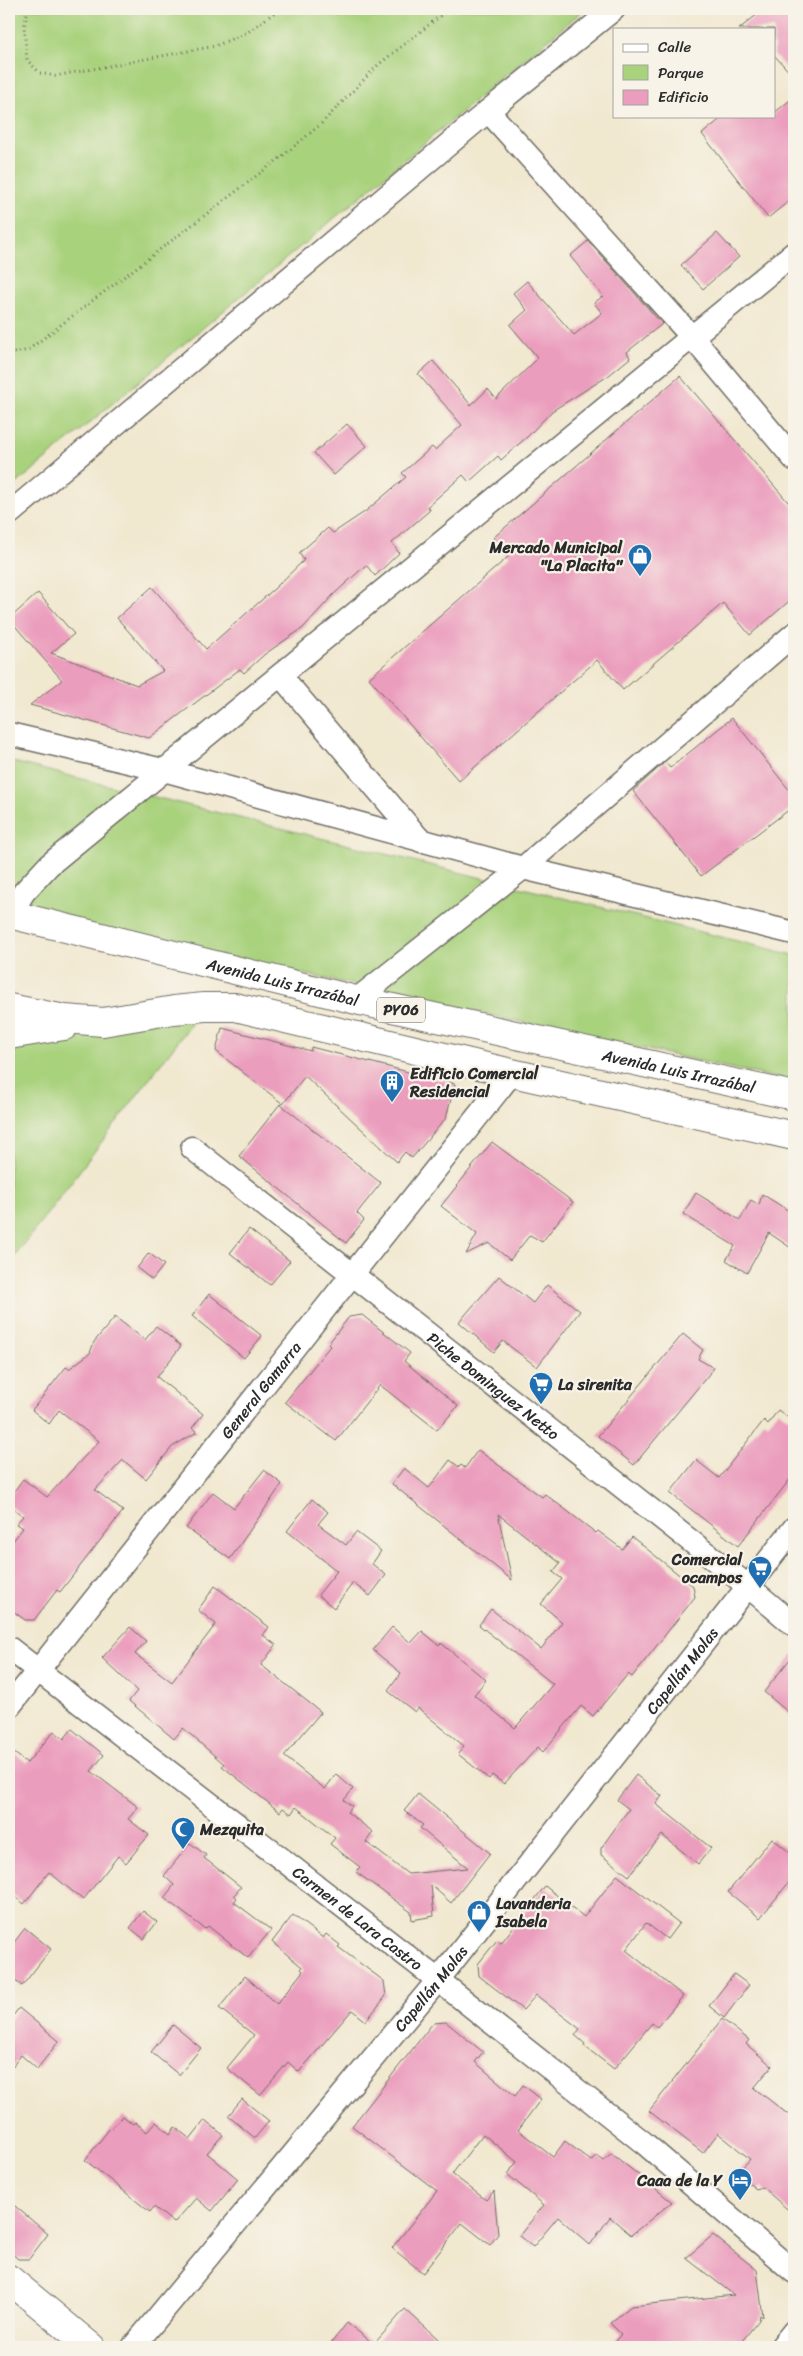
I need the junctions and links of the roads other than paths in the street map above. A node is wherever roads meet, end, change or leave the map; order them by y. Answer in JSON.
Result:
{"nodes":[{"id":1,"x":614,"y":9,"type":"edge"},
{"id":2,"x":488,"y":111,"type":"junction"},
{"id":3,"x":794,"y":253,"type":"edge"},
{"id":4,"x":692,"y":337,"type":"junction"},
{"id":5,"x":794,"y":459,"type":"edge"},
{"id":6,"x":9,"y":514,"type":"edge"},
{"id":7,"x":794,"y":634,"type":"edge"},
{"id":8,"x":281,"y":676,"type":"junction"},
{"id":9,"x":9,"y":734,"type":"edge"},
{"id":10,"x":167,"y":771,"type":"junction"},
{"id":11,"x":420,"y":842,"type":"junction"},
{"id":12,"x":524,"y":868,"type":"junction"},
{"id":13,"x":9,"y":915,"type":"edge"},
{"id":14,"x":794,"y":934,"type":"edge"},
{"id":15,"x":356,"y":1000,"type":"junction"},
{"id":16,"x":9,"y":1008,"type":"edge"},
{"id":17,"x":103,"y":1022,"type":"junction"},
{"id":18,"x":9,"y":1035,"type":"edge"},
{"id":19,"x":512,"y":1073,"type":"junction"},
{"id":20,"x":794,"y":1096,"type":"edge"},
{"id":21,"x":794,"y":1136,"type":"edge"},
{"id":22,"x":192,"y":1148,"type":"dead end"},
{"id":23,"x":351,"y":1275,"type":"junction"},
{"id":24,"x":794,"y":1528,"type":"edge"},
{"id":25,"x":748,"y":1587,"type":"junction"},
{"id":26,"x":794,"y":1625,"type":"edge"},
{"id":27,"x":9,"y":1648,"type":"edge"},
{"id":28,"x":38,"y":1671,"type":"junction"},
{"id":29,"x":9,"y":1707,"type":"edge"},
{"id":30,"x":438,"y":1980,"type":"junction"},
{"id":31,"x":794,"y":2272,"type":"edge"},
{"id":32,"x":9,"y":2279,"type":"edge"},
{"id":33,"x":794,"y":2331,"type":"edge"},
{"id":34,"x":91,"y":2347,"type":"edge"},
{"id":35,"x":133,"y":2347,"type":"edge"},
{"id":36,"x":781,"y":2347,"type":"edge"}],
"edges":[{"from":1,"to":2,"type":"street"},
{"from":2,"to":4,"type":"street"},
{"from":2,"to":6,"type":"street"},
{"from":3,"to":4,"type":"street"},
{"from":4,"to":5,"type":"street"},
{"from":4,"to":8,"type":"street"},
{"from":7,"to":12,"type":"street"},
{"from":8,"to":10,"type":"street"},
{"from":8,"to":11,"type":"street"},
{"from":9,"to":10,"type":"street"},
{"from":10,"to":11,"type":"street"},
{"from":10,"to":13,"type":"street"},
{"from":11,"to":12,"type":"street"},
{"from":12,"to":14,"type":"street"},
{"from":12,"to":15,"type":"street"},
{"from":13,"to":15,"type":"main road","name":"Avenida Luis Irrazábal","number":"PY06"},
{"from":15,"to":20,"type":"main road","name":"Avenida Luis Irrazábal","number":"PY06"},
{"from":16,"to":17,"type":"main road","number":"PY06"},
{"from":17,"to":18,"type":"main road"},
{"from":17,"to":19,"type":"main road","number":"PY06"},
{"from":19,"to":21,"type":"main road","number":"PY06"},
{"from":19,"to":23,"type":"street","name":"General Gamarra"},
{"from":22,"to":23,"type":"street","name":"Piche Dominguez Netto"},
{"from":23,"to":25,"type":"street","name":"Piche Dominguez Netto"},
{"from":23,"to":28,"type":"street","name":"General Gamarra"},
{"from":24,"to":25,"type":"street","name":"Capellán Molas"},
{"from":25,"to":26,"type":"street","name":"Piche Dominguez Netto"},
{"from":25,"to":30,"type":"street","name":"Capellán Molas"},
{"from":27,"to":28,"type":"street","name":"Carmen de Lara Castro"},
{"from":28,"to":29,"type":"street","name":"General Gamarra"},
{"from":28,"to":30,"type":"street","name":"Carmen de Lara Castro"},
{"from":30,"to":31,"type":"street","name":"Carmen de Lara Castro"},
{"from":30,"to":35,"type":"street","name":"Capellán Molas"},
{"from":32,"to":34,"type":"main road"},
{"from":33,"to":36,"type":"street"}]}
